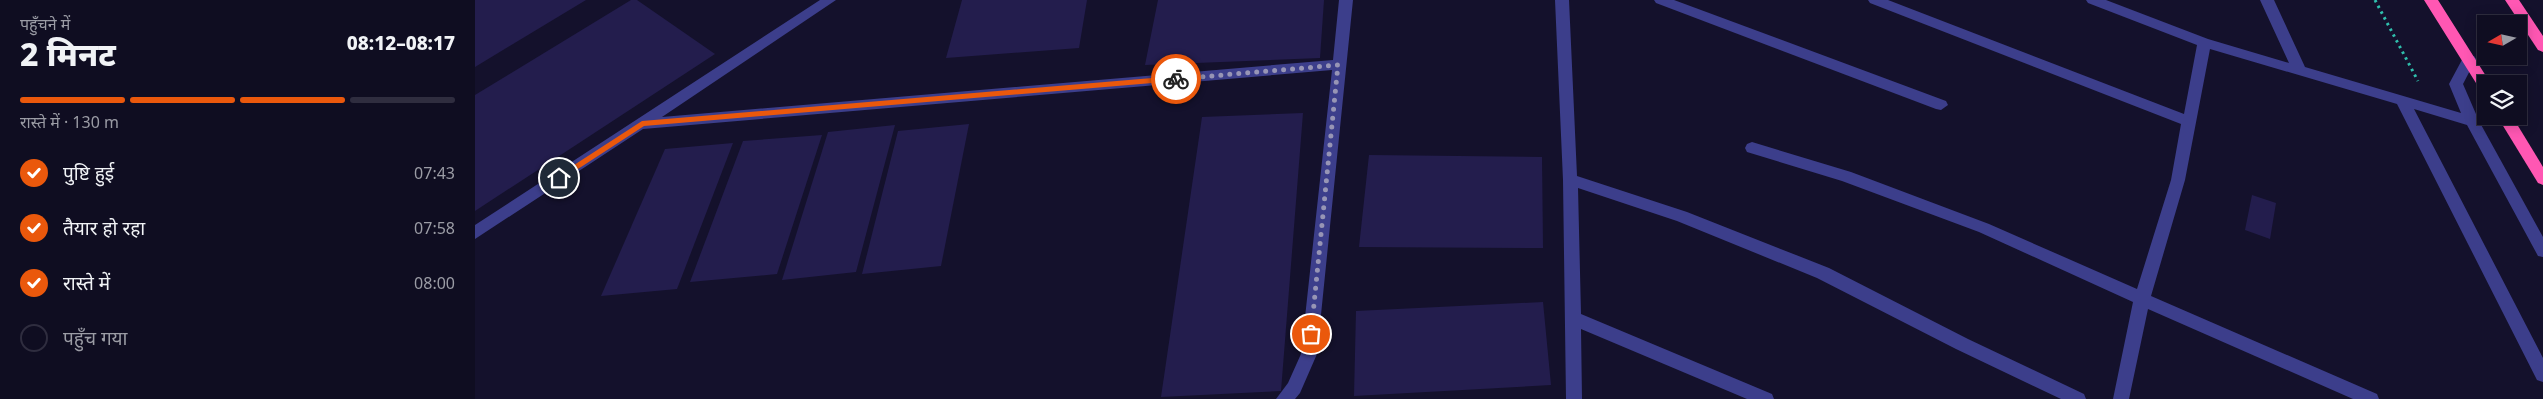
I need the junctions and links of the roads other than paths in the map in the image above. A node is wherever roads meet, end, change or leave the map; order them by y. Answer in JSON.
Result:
{"nodes":[{"id":1,"x":829,"y":0,"type":"edge"},
{"id":2,"x":1346,"y":0,"type":"edge"},
{"id":3,"x":1563,"y":0,"type":"edge"},
{"id":4,"x":1661,"y":0,"type":"edge"},
{"id":5,"x":1875,"y":0,"type":"edge"},
{"id":6,"x":2093,"y":0,"type":"edge"},
{"id":7,"x":2267,"y":0,"type":"edge"},
{"id":8,"x":2431,"y":0,"type":"edge"},
{"id":9,"x":2512,"y":0,"type":"edge"},
{"id":10,"x":2204,"y":43,"type":"junction"},
{"id":11,"x":2543,"y":47,"type":"edge"},
{"id":12,"x":2469,"y":59,"type":"junction"},
{"id":13,"x":1338,"y":65,"type":"junction"},
{"id":14,"x":2299,"y":69,"type":"junction"},
{"id":15,"x":2478,"y":75,"type":"edge"},
{"id":16,"x":2402,"y":100,"type":"junction"},
{"id":17,"x":1941,"y":105,"type":"dead end"},
{"id":18,"x":2472,"y":121,"type":"junction"},
{"id":19,"x":2190,"y":122,"type":"junction"},
{"id":20,"x":642,"y":124,"type":"junction"},
{"id":21,"x":2510,"y":125,"type":"edge"},
{"id":22,"x":1752,"y":148,"type":"dead end"},
{"id":23,"x":2543,"y":179,"type":"edge"},
{"id":24,"x":1570,"y":180,"type":"junction"},
{"id":25,"x":475,"y":233,"type":"edge"},
{"id":26,"x":2543,"y":251,"type":"edge"},
{"id":27,"x":2142,"y":299,"type":"junction"},
{"id":28,"x":1573,"y":318,"type":"junction"},
{"id":29,"x":2543,"y":375,"type":"edge"},
{"id":30,"x":1284,"y":399,"type":"edge"},
{"id":31,"x":1574,"y":399,"type":"edge"},
{"id":32,"x":1766,"y":399,"type":"edge"},
{"id":33,"x":2078,"y":399,"type":"edge"},
{"id":34,"x":2121,"y":399,"type":"edge"},
{"id":35,"x":2371,"y":399,"type":"edge"}],
"edges":[{"from":1,"to":20,"type":"street"},
{"from":2,"to":13,"type":"street"},
{"from":3,"to":24,"type":"street"},
{"from":4,"to":17,"type":"street"},
{"from":5,"to":19,"type":"street"},
{"from":6,"to":10,"type":"street"},
{"from":7,"to":14,"type":"street"},
{"from":8,"to":12,"type":"highway"},
{"from":9,"to":11,"type":"highway"},
{"from":10,"to":14,"type":"street"},
{"from":10,"to":19,"type":"street"},
{"from":12,"to":15,"type":"highway"},
{"from":12,"to":18,"type":"street"},
{"from":13,"to":20,"type":"street"},
{"from":13,"to":30,"type":"street"},
{"from":14,"to":16,"type":"street"},
{"from":16,"to":18,"type":"street"},
{"from":16,"to":29,"type":"street"},
{"from":18,"to":26,"type":"street"},
{"from":19,"to":27,"type":"street"},
{"from":20,"to":25,"type":"street"},
{"from":21,"to":23,"type":"highway"},
{"from":22,"to":27,"type":"street"},
{"from":24,"to":28,"type":"street"},
{"from":24,"to":33,"type":"street"},
{"from":27,"to":34,"type":"street"},
{"from":27,"to":35,"type":"street"},
{"from":28,"to":31,"type":"street"},
{"from":28,"to":32,"type":"street"}]}
